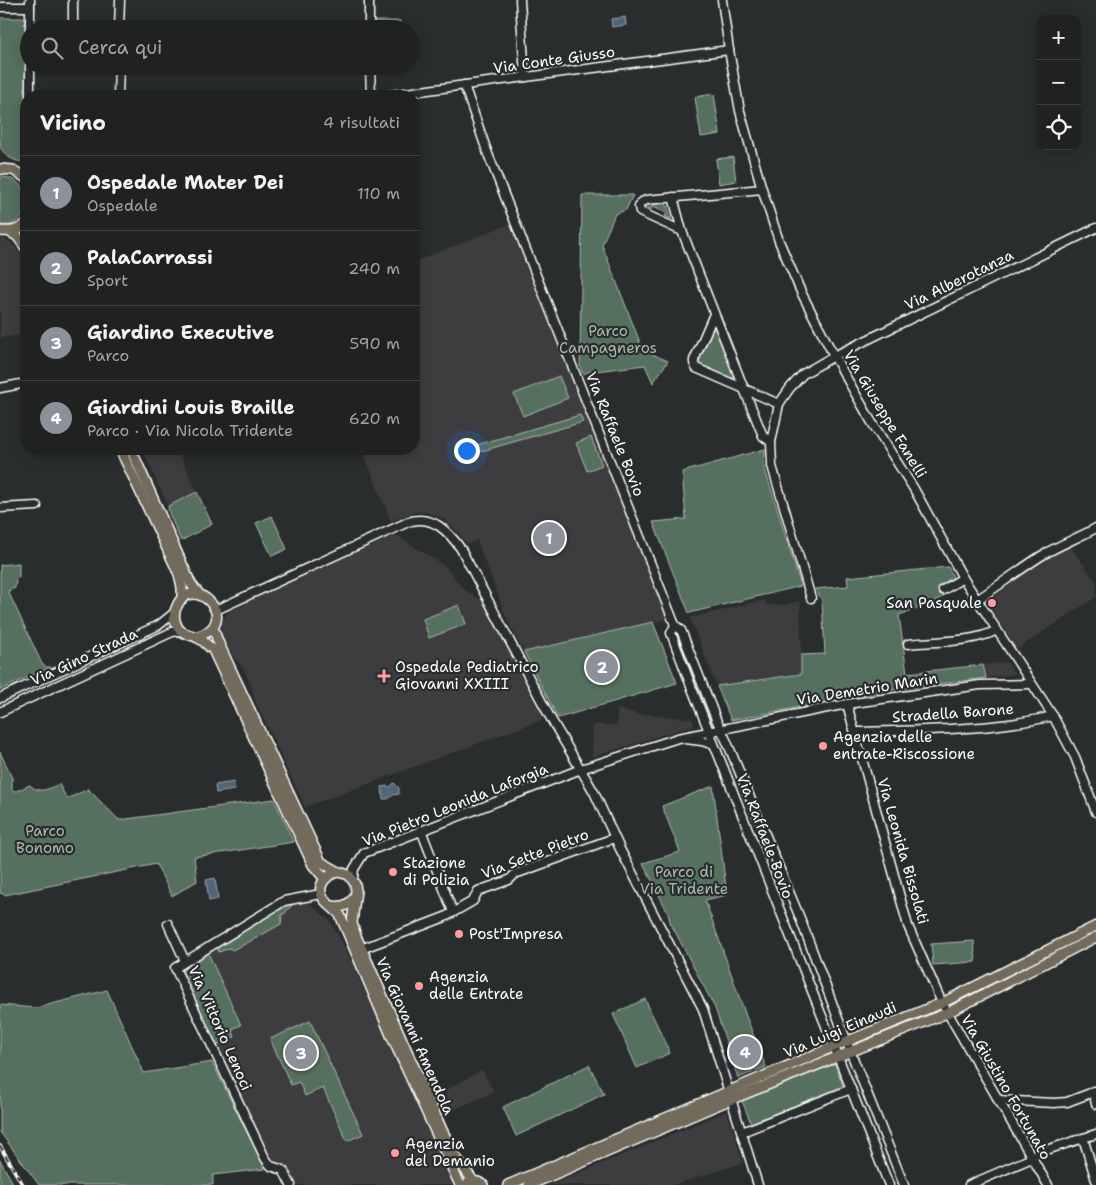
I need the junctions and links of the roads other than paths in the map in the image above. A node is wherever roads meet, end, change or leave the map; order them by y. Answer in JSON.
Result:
{"nodes":[{"id":1,"x":73,"y":0,"type":"edge"},
{"id":2,"x":120,"y":0,"type":"edge"},
{"id":3,"x":369,"y":0,"type":"edge"},
{"id":4,"x":520,"y":0,"type":"edge"},
{"id":5,"x":722,"y":0,"type":"edge"},
{"id":6,"x":30,"y":4,"type":"edge"},
{"id":7,"x":0,"y":7,"type":"edge"},
{"id":8,"x":30,"y":20,"type":"edge"},
{"id":9,"x":73,"y":20,"type":"edge"},
{"id":10,"x":119,"y":20,"type":"edge"},
{"id":11,"x":369,"y":20,"type":"edge"},
{"id":12,"x":729,"y":50,"type":"junction"},
{"id":13,"x":30,"y":75,"type":"edge"},
{"id":14,"x":119,"y":75,"type":"edge"},
{"id":15,"x":370,"y":75,"type":"edge"},
{"id":16,"x":525,"y":77,"type":"junction"},
{"id":17,"x":464,"y":85,"type":"junction"},
{"id":18,"x":30,"y":90,"type":"edge"},
{"id":19,"x":118,"y":90,"type":"edge"},
{"id":20,"x":371,"y":90,"type":"edge"},
{"id":21,"x":420,"y":91,"type":"edge"},
{"id":22,"x":0,"y":161,"type":"edge"},
{"id":23,"x":20,"y":168,"type":"edge"},
{"id":24,"x":7,"y":169,"type":"edge"},
{"id":25,"x":20,"y":175,"type":"edge"},
{"id":26,"x":762,"y":189,"type":"junction"},
{"id":27,"x":674,"y":197,"type":"junction"},
{"id":28,"x":679,"y":218,"type":"junction"},
{"id":29,"x":666,"y":223,"type":"junction"},
{"id":30,"x":1096,"y":228,"type":"edge"},
{"id":31,"x":20,"y":230,"type":"edge"},
{"id":32,"x":0,"y":231,"type":"edge"},
{"id":33,"x":682,"y":231,"type":"junction"},
{"id":34,"x":10,"y":232,"type":"junction"},
{"id":35,"x":20,"y":240,"type":"edge"},
{"id":36,"x":714,"y":314,"type":"junction"},
{"id":37,"x":834,"y":356,"type":"junction"},
{"id":38,"x":20,"y":384,"type":"edge"},
{"id":39,"x":0,"y":388,"type":"edge"},
{"id":40,"x":744,"y":389,"type":"junction"},
{"id":41,"x":779,"y":404,"type":"junction"},
{"id":42,"x":771,"y":442,"type":"junction"},
{"id":43,"x":123,"y":455,"type":"edge"},
{"id":44,"x":134,"y":455,"type":"edge"},
{"id":45,"x":37,"y":506,"type":"dead end"},
{"id":46,"x":0,"y":508,"type":"edge"},
{"id":47,"x":1096,"y":528,"type":"edge"},
{"id":48,"x":963,"y":578,"type":"junction"},
{"id":49,"x":943,"y":590,"type":"dead end"},
{"id":50,"x":200,"y":595,"type":"junction"},
{"id":51,"x":811,"y":598,"type":"dead end"},
{"id":52,"x":182,"y":599,"type":"junction"},
{"id":53,"x":977,"y":600,"type":"junction"},
{"id":54,"x":216,"y":610,"type":"junction"},
{"id":55,"x":174,"y":613,"type":"junction"},
{"id":56,"x":675,"y":625,"type":"junction"},
{"id":57,"x":213,"y":628,"type":"junction"},
{"id":58,"x":997,"y":630,"type":"junction"},
{"id":59,"x":182,"y":631,"type":"junction"},
{"id":60,"x":196,"y":637,"type":"junction"},
{"id":61,"x":908,"y":644,"type":"dead end"},
{"id":62,"x":1031,"y":684,"type":"junction"},
{"id":63,"x":0,"y":698,"type":"edge"},
{"id":64,"x":847,"y":704,"type":"junction"},
{"id":65,"x":0,"y":712,"type":"edge"},
{"id":66,"x":1053,"y":716,"type":"junction"},
{"id":67,"x":721,"y":728,"type":"junction"},
{"id":68,"x":709,"y":731,"type":"junction"},
{"id":69,"x":855,"y":732,"type":"junction"},
{"id":70,"x":678,"y":738,"type":"junction"},
{"id":71,"x":714,"y":745,"type":"junction"},
{"id":72,"x":736,"y":765,"type":"junction"},
{"id":73,"x":581,"y":770,"type":"junction"},
{"id":74,"x":724,"y":770,"type":"junction"},
{"id":75,"x":1096,"y":812,"type":"edge"},
{"id":76,"x":421,"y":830,"type":"junction"},
{"id":77,"x":614,"y":838,"type":"junction"},
{"id":78,"x":339,"y":872,"type":"junction"},
{"id":79,"x":353,"y":878,"type":"junction"},
{"id":80,"x":325,"y":879,"type":"junction"},
{"id":81,"x":789,"y":892,"type":"junction"},
{"id":82,"x":322,"y":894,"type":"junction"},
{"id":83,"x":355,"y":896,"type":"junction"},
{"id":84,"x":774,"y":898,"type":"junction"},
{"id":85,"x":332,"y":906,"type":"junction"},
{"id":86,"x":453,"y":912,"type":"junction"},
{"id":87,"x":168,"y":924,"type":"dead end"},
{"id":88,"x":1096,"y":926,"type":"edge"},
{"id":89,"x":1096,"y":937,"type":"edge"},
{"id":90,"x":361,"y":949,"type":"junction"},
{"id":91,"x":185,"y":962,"type":"junction"},
{"id":92,"x":821,"y":971,"type":"junction"},
{"id":93,"x":806,"y":976,"type":"junction"},
{"id":94,"x":942,"y":1003,"type":"junction"},
{"id":95,"x":947,"y":1012,"type":"junction"},
{"id":96,"x":847,"y":1041,"type":"junction"},
{"id":97,"x":834,"y":1046,"type":"junction"},
{"id":98,"x":851,"y":1052,"type":"junction"},
{"id":99,"x":838,"y":1057,"type":"junction"},
{"id":100,"x":851,"y":1089,"type":"junction"},
{"id":101,"x":1095,"y":1091,"type":"edge"},
{"id":102,"x":730,"y":1096,"type":"junction"},
{"id":103,"x":998,"y":1100,"type":"junction"},
{"id":104,"x":1096,"y":1104,"type":"edge"},
{"id":105,"x":742,"y":1132,"type":"junction"},
{"id":106,"x":1096,"y":1134,"type":"edge"},
{"id":107,"x":1083,"y":1138,"type":"junction"},
{"id":108,"x":1032,"y":1158,"type":"junction"},
{"id":109,"x":1096,"y":1180,"type":"edge"},
{"id":110,"x":478,"y":1183,"type":"edge"},
{"id":111,"x":291,"y":1185,"type":"edge"},
{"id":112,"x":462,"y":1185,"type":"edge"},
{"id":113,"x":508,"y":1185,"type":"edge"},
{"id":114,"x":530,"y":1185,"type":"edge"},
{"id":115,"x":758,"y":1185,"type":"edge"},
{"id":116,"x":889,"y":1185,"type":"edge"},
{"id":117,"x":904,"y":1185,"type":"edge"},
{"id":118,"x":969,"y":1185,"type":"edge"},
{"id":119,"x":1048,"y":1185,"type":"edge"}],
"edges":[{"from":1,"to":9,"type":"street"},
{"from":2,"to":10,"type":"street"},
{"from":3,"to":11,"type":"street"},
{"from":4,"to":16,"type":"street"},
{"from":5,"to":12,"type":"street","name":"Via Giuseppe Fanelli"},
{"from":6,"to":7,"type":"street"},
{"from":6,"to":8,"type":"street"},
{"from":12,"to":16,"type":"street","name":"Via Conte Giusso"},
{"from":12,"to":26,"type":"street","name":"Via Giuseppe Fanelli"},
{"from":13,"to":18,"type":"street"},
{"from":14,"to":19,"type":"street"},
{"from":15,"to":20,"type":"street"},
{"from":16,"to":17,"type":"street","name":"Via Conte Giusso"},
{"from":17,"to":21,"type":"street","name":"Via Conte Giusso"},
{"from":17,"to":56,"type":"street","name":"Via Raffaele Bovio"},
{"from":22,"to":24,"type":"main road"},
{"from":23,"to":24,"type":"main road"},
{"from":24,"to":25,"type":"main road"},
{"from":26,"to":27,"type":"street"},
{"from":26,"to":37,"type":"street","name":"Via Giuseppe Fanelli"},
{"from":27,"to":28,"type":"street"},
{"from":27,"to":29,"type":"street"},
{"from":28,"to":29,"type":"street"},
{"from":28,"to":33,"type":"street"},
{"from":29,"to":33,"type":"street"},
{"from":30,"to":37,"type":"street","name":"Via Alberotanza"},
{"from":31,"to":34,"type":"main road"},
{"from":32,"to":34,"type":"main road"},
{"from":33,"to":36,"type":"street"},
{"from":34,"to":35,"type":"main road"},
{"from":36,"to":40,"type":"street"},
{"from":36,"to":40,"type":"street"},
{"from":37,"to":41,"type":"street"},
{"from":37,"to":48,"type":"street","name":"Via Giuseppe Fanelli"},
{"from":38,"to":39,"type":"street"},
{"from":40,"to":41,"type":"street"},
{"from":40,"to":42,"type":"street"},
{"from":41,"to":42,"type":"street"},
{"from":42,"to":51,"type":"street"},
{"from":43,"to":52,"type":"main road"},
{"from":44,"to":50,"type":"main road"},
{"from":45,"to":46,"type":"street"},
{"from":47,"to":53,"type":"street"},
{"from":48,"to":49,"type":"street"},
{"from":48,"to":53,"type":"street","name":"Via Giuseppe Fanelli"},
{"from":50,"to":52,"type":"main road"},
{"from":50,"to":54,"type":"main road"},
{"from":52,"to":55,"type":"main road"},
{"from":53,"to":58,"type":"street","name":"Via Giuseppe Fanelli"},
{"from":54,"to":57,"type":"main road"},
{"from":54,"to":73,"type":"street"},
{"from":55,"to":59,"type":"main road"},
{"from":55,"to":63,"type":"street","name":"Via Gino Strada"},
{"from":56,"to":67,"type":"street","name":"Via Raffaele Bovio"},
{"from":56,"to":68,"type":"street","name":"Via Raffaele Bovio"},
{"from":57,"to":60,"type":"main road"},
{"from":57,"to":78,"type":"main road"},
{"from":58,"to":61,"type":"street"},
{"from":58,"to":62,"type":"street","name":"Via Giuseppe Fanelli"},
{"from":59,"to":60,"type":"main road"},
{"from":59,"to":65,"type":"street","name":"Via Gino Strada"},
{"from":60,"to":80,"type":"main road"},
{"from":62,"to":64,"type":"street","name":"Via Demetrio Marin"},
{"from":62,"to":66,"type":"street","name":"Via Giuseppe Fanelli"},
{"from":64,"to":67,"type":"street","name":"Via Demetrio Marin"},
{"from":64,"to":69,"type":"street","name":"Via Leonida Bissolati"},
{"from":66,"to":69,"type":"street","name":"Stradella Barone"},
{"from":66,"to":75,"type":"street","name":"Via Giuseppe Fanelli"},
{"from":67,"to":68,"type":"street","name":"Via Demetrio Marin"},
{"from":67,"to":72,"type":"street","name":"Via Raffaele Bovio"},
{"from":68,"to":70,"type":"street","name":"Via Demetrio Marin"},
{"from":68,"to":71,"type":"street","name":"Via Raffaele Bovio"},
{"from":69,"to":94,"type":"street","name":"Via Leonida Bissolati"},
{"from":70,"to":71,"type":"street"},
{"from":70,"to":73,"type":"street","name":"Via Pietro Leonida Laforgia"},
{"from":71,"to":74,"type":"street","name":"Via Raffaele Bovio"},
{"from":72,"to":74,"type":"street"},
{"from":72,"to":81,"type":"street","name":"Via Raffaele Bovio"},
{"from":73,"to":76,"type":"street","name":"Via Pietro Leonida Laforgia"},
{"from":73,"to":77,"type":"street"},
{"from":74,"to":84,"type":"street","name":"Via Raffaele Bovio"},
{"from":76,"to":79,"type":"street","name":"Via Pietro Leonida Laforgia"},
{"from":76,"to":86,"type":"street"},
{"from":77,"to":86,"type":"street","name":"Via Sette Pietro"},
{"from":77,"to":102,"type":"street"},
{"from":78,"to":79,"type":"main road"},
{"from":78,"to":80,"type":"main road"},
{"from":79,"to":83,"type":"main road","name":"Via Giovanni Amendola"},
{"from":80,"to":82,"type":"main road"},
{"from":81,"to":84,"type":"street"},
{"from":81,"to":92,"type":"street","name":"Via Raffaele Bovio"},
{"from":82,"to":85,"type":"main road","name":"Via Giovanni Amendola"},
{"from":82,"to":91,"type":"street","name":"Via Vittorio Lenoci"},
{"from":83,"to":85,"type":"main road"},
{"from":83,"to":90,"type":"main road","name":"Via Giovanni Amendola"},
{"from":84,"to":93,"type":"street","name":"Via Raffaele Bovio"},
{"from":85,"to":112,"type":"main road","name":"Via Giovanni Amendola"},
{"from":86,"to":90,"type":"street","name":"Via Sette Pietro"},
{"from":87,"to":91,"type":"street"},
{"from":88,"to":94,"type":"main road","name":"Via Luigi Einaudi"},
{"from":89,"to":95,"type":"main road","name":"Via Luigi Einaudi"},
{"from":90,"to":110,"type":"main road","name":"Via Giovanni Amendola"},
{"from":91,"to":111,"type":"street","name":"Via Vittorio Lenoci"},
{"from":92,"to":93,"type":"street"},
{"from":92,"to":96,"type":"street","name":"Via Raffaele Bovio"},
{"from":93,"to":97,"type":"street","name":"Via Raffaele Bovio"},
{"from":94,"to":95,"type":"street","name":"Via Giustino Fortunato"},
{"from":94,"to":96,"type":"main road","name":"Via Luigi Einaudi"},
{"from":95,"to":98,"type":"main road","name":"Via Luigi Einaudi"},
{"from":95,"to":103,"type":"street","name":"Via Giustino Fortunato"},
{"from":96,"to":97,"type":"main road","name":"Via Luigi Einaudi"},
{"from":96,"to":98,"type":"street","name":"Via Raffaele Bovio"},
{"from":97,"to":99,"type":"street","name":"Via Raffaele Bovio"},
{"from":97,"to":102,"type":"main road","name":"Via Luigi Einaudi"},
{"from":98,"to":99,"type":"main road","name":"Via Luigi Einaudi"},
{"from":98,"to":117,"type":"street","name":"Via Raffaele Bovio"},
{"from":99,"to":100,"type":"street","name":"Via Raffaele Bovio"},
{"from":99,"to":102,"type":"main road","name":"Via Luigi Einaudi"},
{"from":100,"to":105,"type":"street"},
{"from":100,"to":116,"type":"street","name":"Via Raffaele Bovio"},
{"from":101,"to":103,"type":"street"},
{"from":101,"to":104,"type":"street"},
{"from":102,"to":105,"type":"street"},
{"from":102,"to":113,"type":"main road","name":"Via Luigi Einaudi"},
{"from":102,"to":114,"type":"main road","name":"Via Luigi Einaudi"},
{"from":103,"to":108,"type":"street","name":"Via Giustino Fortunato"},
{"from":105,"to":115,"type":"street"},
{"from":106,"to":107,"type":"street"},
{"from":107,"to":108,"type":"street"},
{"from":107,"to":109,"type":"street"},
{"from":108,"to":118,"type":"street"},
{"from":108,"to":119,"type":"street","name":"Via Giustino Fortunato"},
{"from":110,"to":112,"type":"main road","name":"Via Giovanni Amendola"}]}
